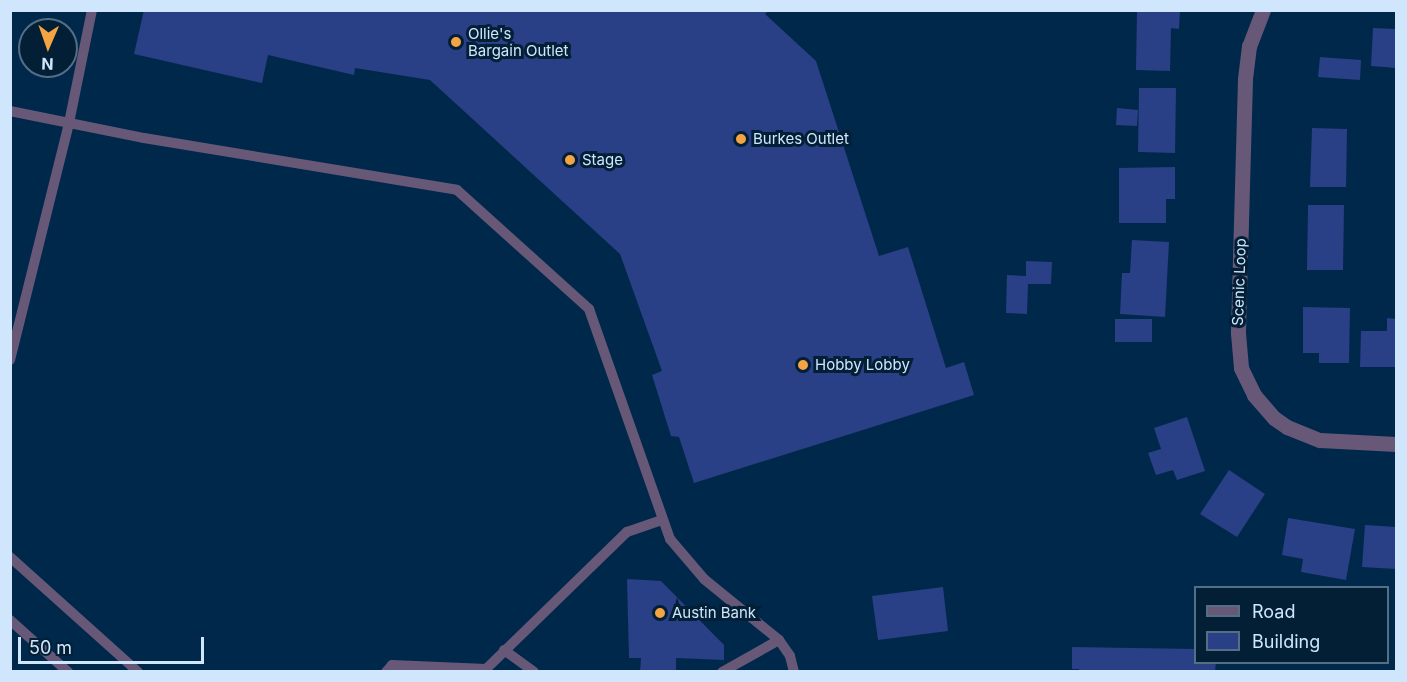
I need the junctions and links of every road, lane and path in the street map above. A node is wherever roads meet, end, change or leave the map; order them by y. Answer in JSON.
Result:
{"nodes":[{"id":1,"x":92,"y":10,"type":"edge"},
{"id":2,"x":1263,"y":10,"type":"edge"},
{"id":3,"x":11,"y":111,"type":"edge"},
{"id":4,"x":69,"y":123,"type":"junction"},
{"id":5,"x":10,"y":360,"type":"edge"},
{"id":6,"x":1396,"y":444,"type":"edge"},
{"id":7,"x":662,"y":520,"type":"junction"},
{"id":8,"x":10,"y":557,"type":"edge"},
{"id":9,"x":10,"y":620,"type":"edge"},
{"id":10,"x":779,"y":640,"type":"junction"},
{"id":11,"x":504,"y":650,"type":"junction"},
{"id":12,"x":68,"y":672,"type":"edge"},
{"id":13,"x":138,"y":672,"type":"edge"},
{"id":14,"x":386,"y":672,"type":"edge"},
{"id":15,"x":534,"y":672,"type":"edge"},
{"id":16,"x":722,"y":672,"type":"edge"},
{"id":17,"x":794,"y":672,"type":"edge"}],
"edges":[{"from":1,"to":4,"type":"lane"},
{"from":2,"to":6,"type":"street","name":"Scenic Loop"},
{"from":3,"to":4,"type":"lane"},
{"from":4,"to":5,"type":"lane"},
{"from":4,"to":7,"type":"lane"},
{"from":7,"to":10,"type":"lane"},
{"from":7,"to":11,"type":"lane"},
{"from":8,"to":13,"type":"lane"},
{"from":9,"to":12,"type":"lane"},
{"from":10,"to":16,"type":"lane"},
{"from":10,"to":17,"type":"lane"},
{"from":11,"to":14,"type":"lane"},
{"from":11,"to":15,"type":"lane"}]}
